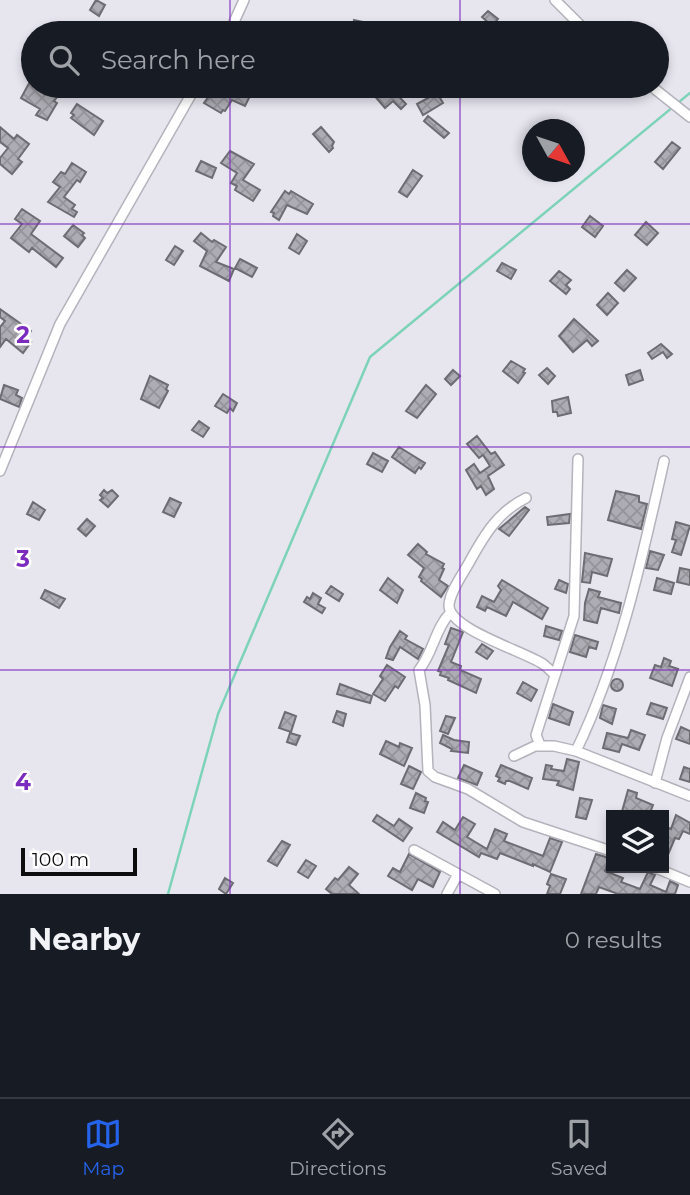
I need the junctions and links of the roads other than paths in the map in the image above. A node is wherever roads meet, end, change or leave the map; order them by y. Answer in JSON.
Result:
{"nodes":[{"id":1,"x":244,"y":0,"type":"edge"},
{"id":2,"x":555,"y":0,"type":"edge"},
{"id":3,"x":234,"y":21,"type":"edge"},
{"id":4,"x":576,"y":21,"type":"edge"},
{"id":5,"x":189,"y":98,"type":"edge"},
{"id":6,"x":666,"y":98,"type":"edge"},
{"id":7,"x":690,"y":117,"type":"edge"},
{"id":8,"x":578,"y":459,"type":"dead end"},
{"id":9,"x":664,"y":461,"type":"dead end"},
{"id":10,"x":0,"y":471,"type":"edge"},
{"id":11,"x":526,"y":498,"type":"dead end"},
{"id":12,"x":450,"y":613,"type":"junction"},
{"id":13,"x":555,"y":675,"type":"junction"},
{"id":14,"x":690,"y":677,"type":"edge"},
{"id":15,"x":540,"y":745,"type":"junction"},
{"id":16,"x":576,"y":751,"type":"junction"},
{"id":17,"x":514,"y":756,"type":"dead end"},
{"id":18,"x":655,"y":783,"type":"junction"},
{"id":19,"x":690,"y":796,"type":"edge"},
{"id":20,"x":606,"y":849,"type":"edge"},
{"id":21,"x":414,"y":850,"type":"dead end"},
{"id":22,"x":668,"y":873,"type":"edge"},
{"id":23,"x":458,"y":874,"type":"junction"},
{"id":24,"x":690,"y":882,"type":"edge"},
{"id":25,"x":447,"y":894,"type":"edge"},
{"id":26,"x":495,"y":894,"type":"edge"}],
"edges":[{"from":1,"to":3,"type":"street"},
{"from":2,"to":4,"type":"street"},
{"from":5,"to":10,"type":"street"},
{"from":6,"to":7,"type":"street"},
{"from":8,"to":13,"type":"street"},
{"from":9,"to":16,"type":"street"},
{"from":11,"to":12,"type":"street"},
{"from":12,"to":13,"type":"street"},
{"from":12,"to":20,"type":"street"},
{"from":13,"to":15,"type":"street"},
{"from":14,"to":18,"type":"street"},
{"from":15,"to":16,"type":"street"},
{"from":15,"to":17,"type":"street"},
{"from":16,"to":18,"type":"street"},
{"from":18,"to":19,"type":"street"},
{"from":21,"to":23,"type":"street"},
{"from":22,"to":24,"type":"street"},
{"from":23,"to":25,"type":"street"},
{"from":23,"to":26,"type":"street"}]}
